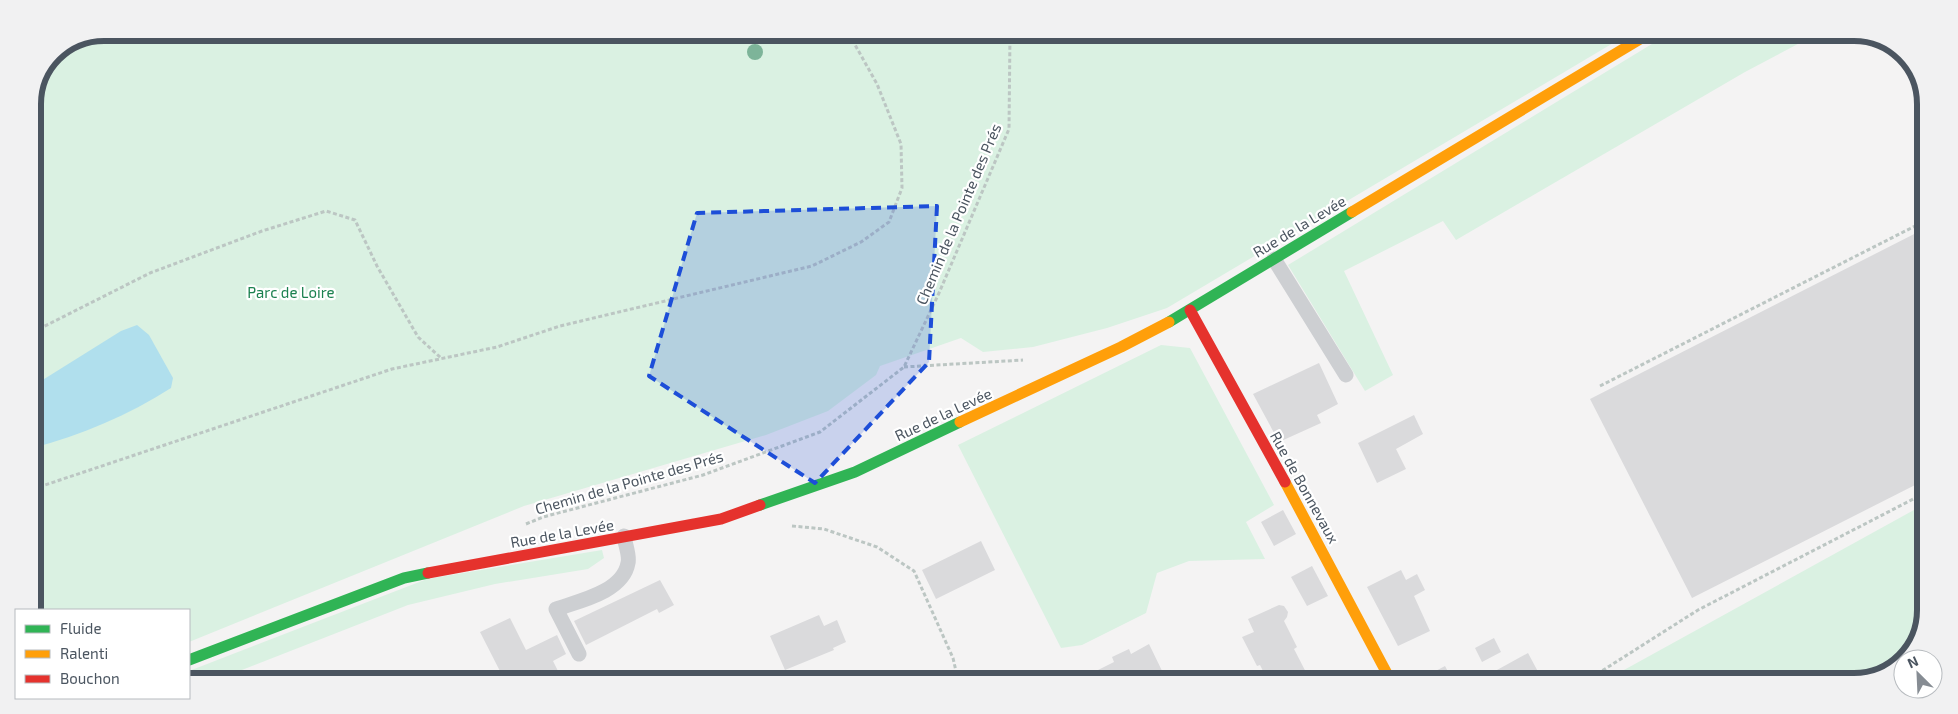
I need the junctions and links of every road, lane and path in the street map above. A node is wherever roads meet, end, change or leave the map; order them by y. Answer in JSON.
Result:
{"nodes":[{"id":1,"x":853,"y":41,"type":"edge"},
{"id":2,"x":1010,"y":41,"type":"edge"},
{"id":3,"x":1636,"y":41,"type":"edge"},
{"id":4,"x":1917,"y":225,"type":"edge"},
{"id":5,"x":1274,"y":259,"type":"junction"},
{"id":6,"x":1190,"y":310,"type":"junction"},
{"id":7,"x":41,"y":328,"type":"edge"},
{"id":8,"x":441,"y":358,"type":"junction"},
{"id":9,"x":1026,"y":360,"type":"dead end"},
{"id":10,"x":904,"y":367,"type":"junction"},
{"id":11,"x":1346,"y":375,"type":"dead end"},
{"id":12,"x":1600,"y":386,"type":"dead end"},
{"id":13,"x":41,"y":486,"type":"edge"},
{"id":14,"x":1917,"y":497,"type":"edge"},
{"id":15,"x":787,"y":525,"type":"dead end"},
{"id":16,"x":518,"y":528,"type":"dead end"},
{"id":17,"x":624,"y":536,"type":"junction"},
{"id":18,"x":579,"y":654,"type":"dead end"},
{"id":19,"x":190,"y":660,"type":"edge"},
{"id":20,"x":956,"y":673,"type":"edge"},
{"id":21,"x":1387,"y":673,"type":"edge"},
{"id":22,"x":1599,"y":673,"type":"edge"}],
"edges":[{"from":1,"to":8,"type":"path"},
{"from":2,"to":10,"type":"path","name":"Chemin de la Pointe des Prés"},
{"from":3,"to":5,"type":"street","name":"Rue de la Levée"},
{"from":4,"to":12,"type":"path"},
{"from":5,"to":6,"type":"street","name":"Rue de la Levée"},
{"from":5,"to":11,"type":"lane"},
{"from":6,"to":17,"type":"street","name":"Rue de la Levée"},
{"from":6,"to":21,"type":"street","name":"Rue de Bonnevaux"},
{"from":7,"to":8,"type":"path"},
{"from":8,"to":13,"type":"path"},
{"from":9,"to":10,"type":"path"},
{"from":10,"to":16,"type":"path","name":"Chemin de la Pointe des Prés"},
{"from":14,"to":22,"type":"path"},
{"from":15,"to":20,"type":"path"},
{"from":17,"to":18,"type":"lane"},
{"from":17,"to":19,"type":"street","name":"Rue de la Levée"}]}
